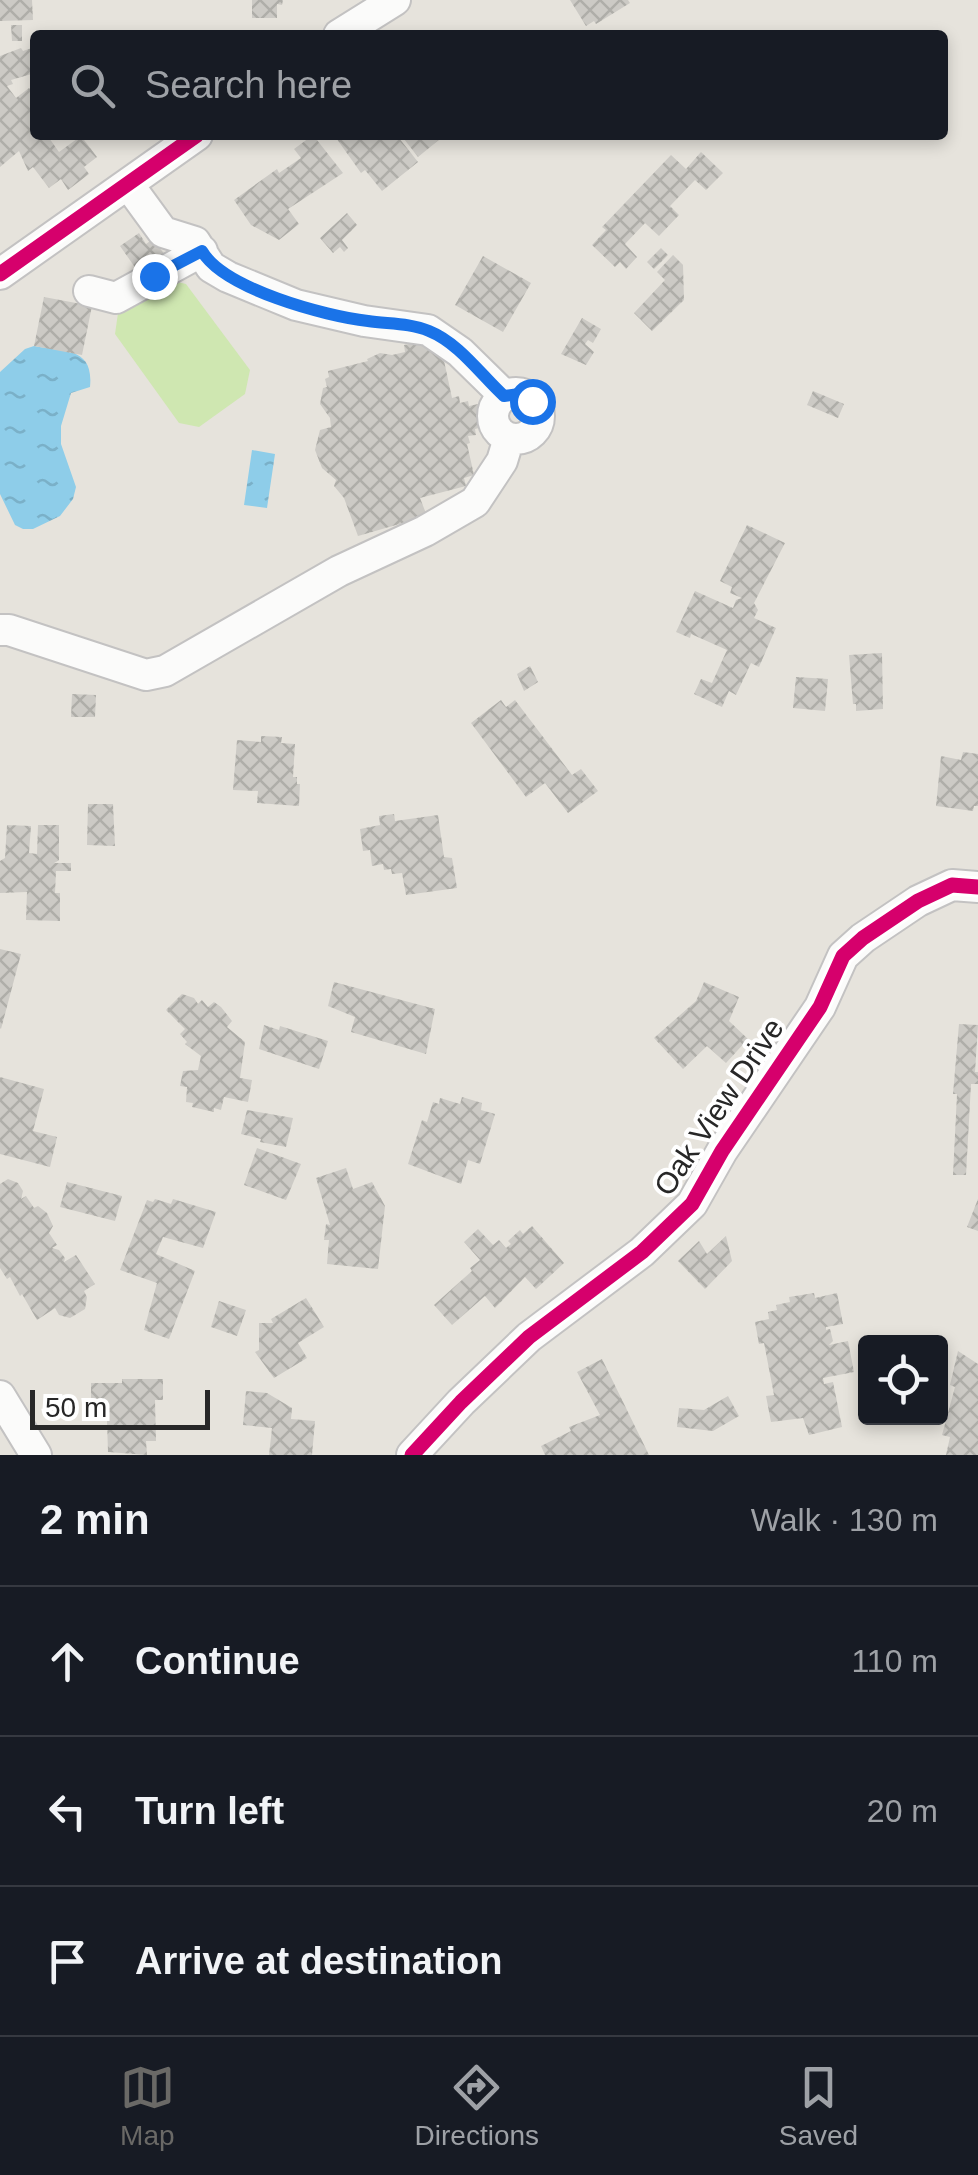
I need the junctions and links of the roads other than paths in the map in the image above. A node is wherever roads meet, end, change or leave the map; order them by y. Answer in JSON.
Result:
{"nodes":[{"id":1,"x":395,"y":0,"type":"edge"},
{"id":2,"x":347,"y":30,"type":"edge"},
{"id":3,"x":190,"y":140,"type":"edge"},
{"id":4,"x":128,"y":184,"type":"junction"},
{"id":5,"x":202,"y":251,"type":"junction"},
{"id":6,"x":0,"y":274,"type":"edge"},
{"id":7,"x":89,"y":291,"type":"dead end"},
{"id":8,"x":0,"y":630,"type":"edge"},
{"id":9,"x":978,"y":888,"type":"edge"},
{"id":10,"x":0,"y":1396,"type":"edge"},
{"id":11,"x":36,"y":1455,"type":"edge"},
{"id":12,"x":412,"y":1455,"type":"edge"}],
"edges":[{"from":1,"to":2,"type":"street"},
{"from":3,"to":4,"type":"street"},
{"from":4,"to":5,"type":"street"},
{"from":4,"to":6,"type":"street"},
{"from":5,"to":7,"type":"street"},
{"from":5,"to":8,"type":"street"},
{"from":9,"to":12,"type":"street","name":"Oak View Drive"},
{"from":10,"to":11,"type":"street"}]}
